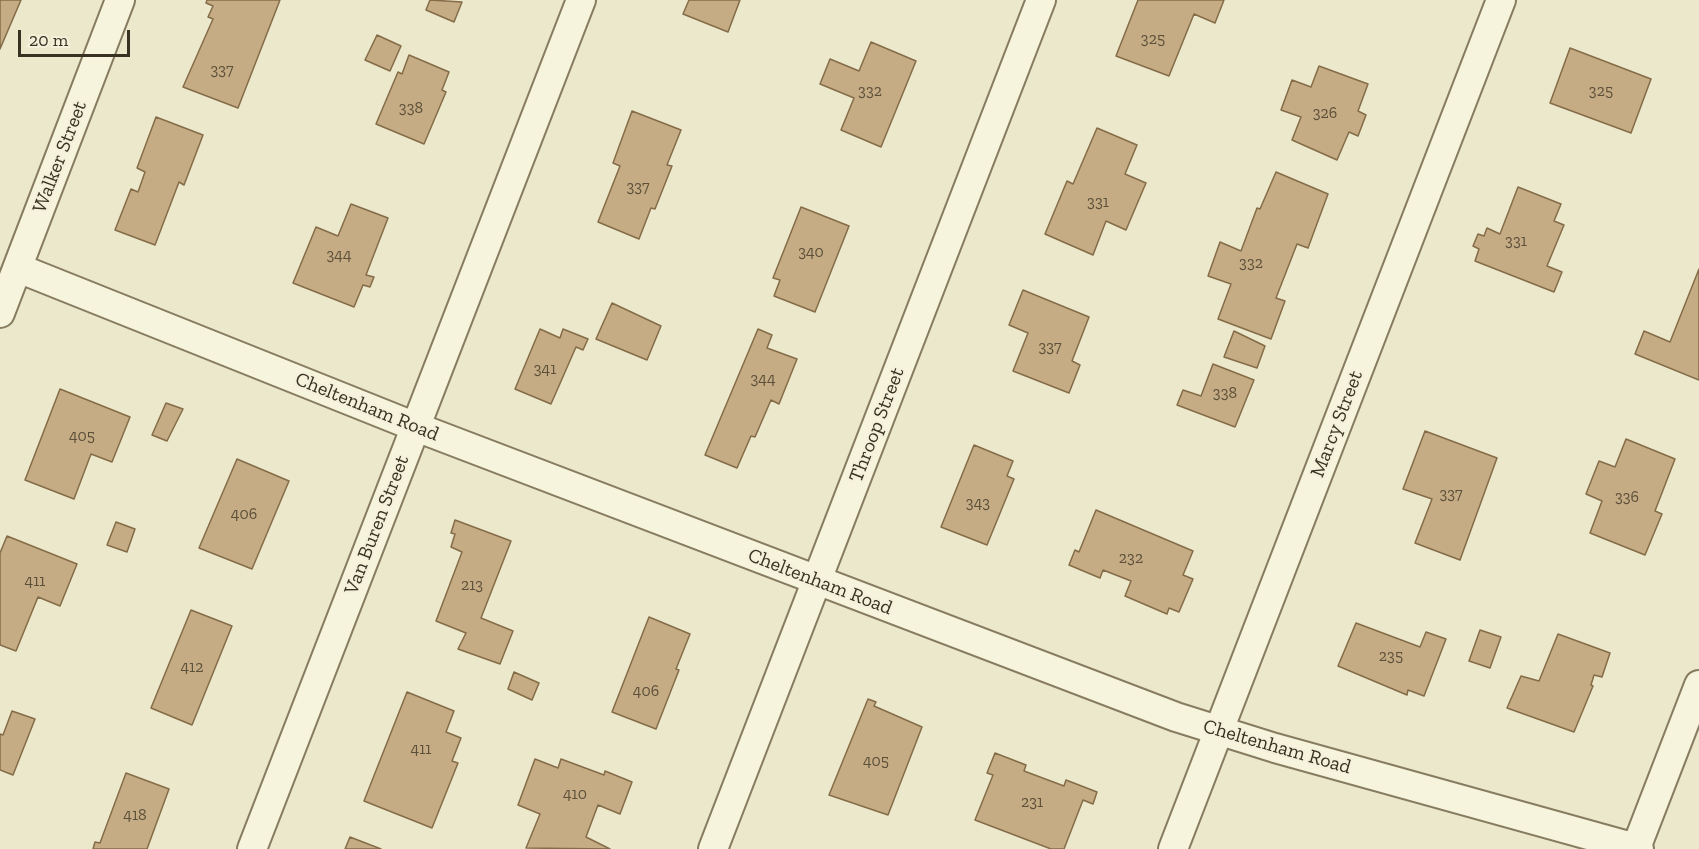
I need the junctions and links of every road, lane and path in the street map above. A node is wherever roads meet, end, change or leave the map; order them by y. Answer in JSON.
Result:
{"nodes":[{"id":1,"x":120,"y":0,"type":"edge"},
{"id":2,"x":581,"y":0,"type":"edge"},
{"id":3,"x":1041,"y":0,"type":"edge"},
{"id":4,"x":1501,"y":0,"type":"edge"},
{"id":5,"x":18,"y":268,"type":"junction"},
{"id":6,"x":0,"y":313,"type":"edge"},
{"id":7,"x":416,"y":427,"type":"junction"},
{"id":8,"x":817,"y":582,"type":"junction"},
{"id":9,"x":1699,"y":685,"type":"edge"},
{"id":10,"x":1218,"y":730,"type":"junction"},
{"id":11,"x":252,"y":849,"type":"edge"},
{"id":12,"x":713,"y":849,"type":"edge"},
{"id":13,"x":1173,"y":849,"type":"edge"},
{"id":14,"x":1637,"y":849,"type":"edge"}],
"edges":[{"from":1,"to":5,"type":"street","name":"Walker Street"},
{"from":2,"to":7,"type":"street","name":"Van Buren Street"},
{"from":3,"to":8,"type":"street","name":"Throop Street"},
{"from":4,"to":10,"type":"street","name":"Marcy Street"},
{"from":5,"to":6,"type":"street","name":"Walker Street"},
{"from":5,"to":7,"type":"street","name":"Cheltenham Road"},
{"from":7,"to":8,"type":"street","name":"Cheltenham Road"},
{"from":7,"to":11,"type":"street","name":"Van Buren Street"},
{"from":8,"to":10,"type":"street","name":"Cheltenham Road"},
{"from":8,"to":12,"type":"street","name":"Throop Street"},
{"from":9,"to":14,"type":"street"},
{"from":10,"to":13,"type":"street","name":"Marcy Street"},
{"from":10,"to":14,"type":"street","name":"Cheltenham Road"}]}
